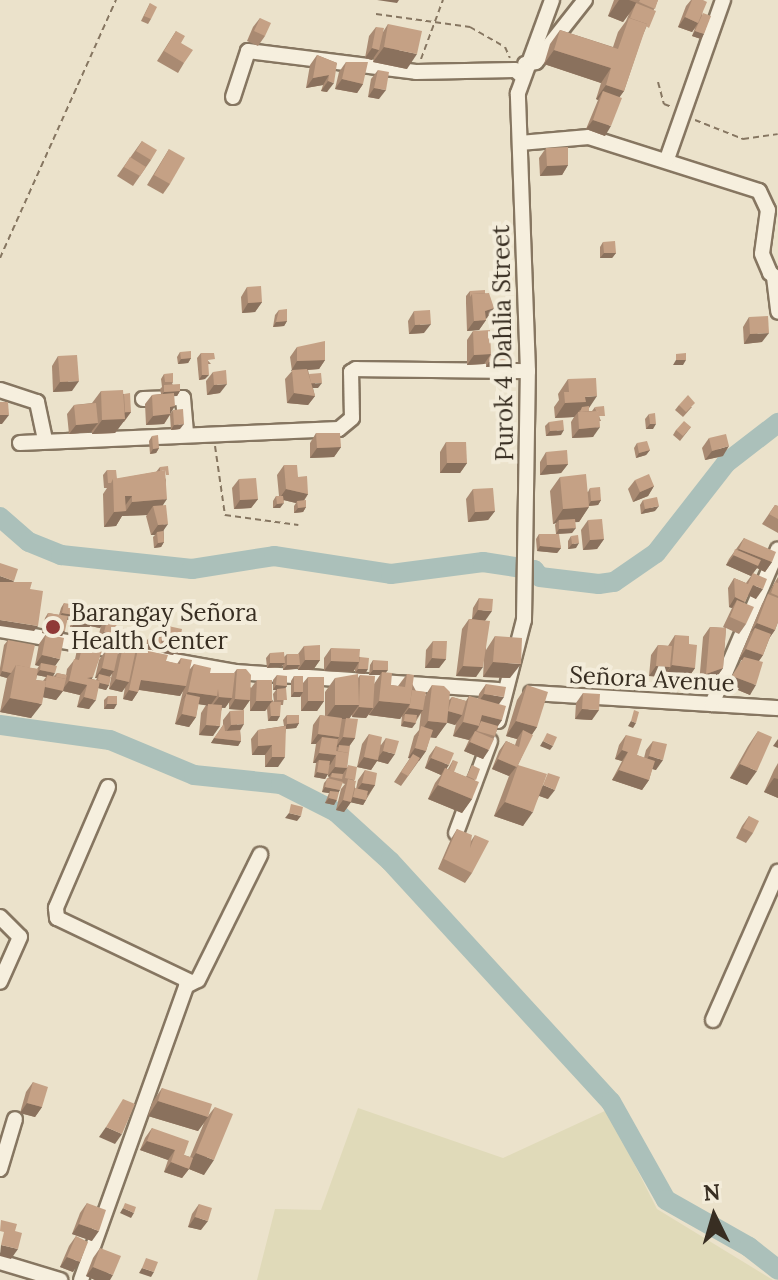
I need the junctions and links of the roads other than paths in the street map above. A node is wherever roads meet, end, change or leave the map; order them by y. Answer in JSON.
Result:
{"nodes":[{"id":1,"x":552,"y":0,"type":"edge"},
{"id":2,"x":585,"y":0,"type":"edge"},
{"id":3,"x":723,"y":0,"type":"edge"},
{"id":4,"x":520,"y":69,"type":"junction"},
{"id":5,"x":233,"y":97,"type":"dead end"},
{"id":6,"x":520,"y":143,"type":"junction"},
{"id":7,"x":667,"y":159,"type":"junction"},
{"id":8,"x":776,"y":278,"type":"edge"},
{"id":9,"x":778,"y":312,"type":"edge"},
{"id":10,"x":528,"y":371,"type":"junction"},
{"id":11,"x":0,"y":390,"type":"edge"},
{"id":12,"x":143,"y":399,"type":"dead end"},
{"id":13,"x":186,"y":434,"type":"junction"},
{"id":14,"x":45,"y":440,"type":"junction"},
{"id":15,"x":20,"y":443,"type":"dead end"},
{"id":16,"x":778,"y":549,"type":"edge"},
{"id":17,"x":0,"y":630,"type":"edge"},
{"id":18,"x":509,"y":690,"type":"junction"},
{"id":19,"x":712,"y":704,"type":"junction"},
{"id":20,"x":778,"y":708,"type":"edge"},
{"id":21,"x":108,"y":787,"type":"dead end"},
{"id":22,"x":456,"y":833,"type":"edge"},
{"id":23,"x":260,"y":855,"type":"dead end"},
{"id":24,"x":778,"y":872,"type":"edge"},
{"id":25,"x":0,"y":917,"type":"edge"},
{"id":26,"x":0,"y":982,"type":"edge"},
{"id":27,"x":191,"y":982,"type":"junction"},
{"id":28,"x":713,"y":1020,"type":"dead end"},
{"id":29,"x":15,"y":1119,"type":"dead end"},
{"id":30,"x":0,"y":1169,"type":"edge"},
{"id":31,"x":0,"y":1262,"type":"edge"},
{"id":32,"x":60,"y":1280,"type":"edge"},
{"id":33,"x":81,"y":1280,"type":"edge"}],
"edges":[{"from":1,"to":4,"type":"street","name":"Purok 4 Dahlia Street"},
{"from":2,"to":4,"type":"street"},
{"from":3,"to":7,"type":"street"},
{"from":4,"to":5,"type":"street"},
{"from":4,"to":6,"type":"street","name":"Purok 4 Dahlia Street"},
{"from":6,"to":7,"type":"street"},
{"from":6,"to":10,"type":"street","name":"Purok 4 Dahlia Street"},
{"from":7,"to":8,"type":"street"},
{"from":8,"to":9,"type":"street"},
{"from":10,"to":13,"type":"street"},
{"from":10,"to":18,"type":"street","name":"Purok 4 Dahlia Street"},
{"from":11,"to":14,"type":"street"},
{"from":12,"to":13,"type":"street"},
{"from":13,"to":14,"type":"street"},
{"from":14,"to":15,"type":"street"},
{"from":16,"to":19,"type":"street"},
{"from":17,"to":18,"type":"street","name":"Señora Avenue"},
{"from":18,"to":19,"type":"street","name":"Señora Avenue"},
{"from":18,"to":22,"type":"street","name":"Purok 4 Dahlia Street"},
{"from":19,"to":20,"type":"street","name":"Señora Avenue"},
{"from":21,"to":27,"type":"street"},
{"from":23,"to":27,"type":"street"},
{"from":24,"to":28,"type":"street"},
{"from":25,"to":26,"type":"street"},
{"from":27,"to":33,"type":"street"},
{"from":29,"to":30,"type":"street"},
{"from":31,"to":32,"type":"street"}]}
